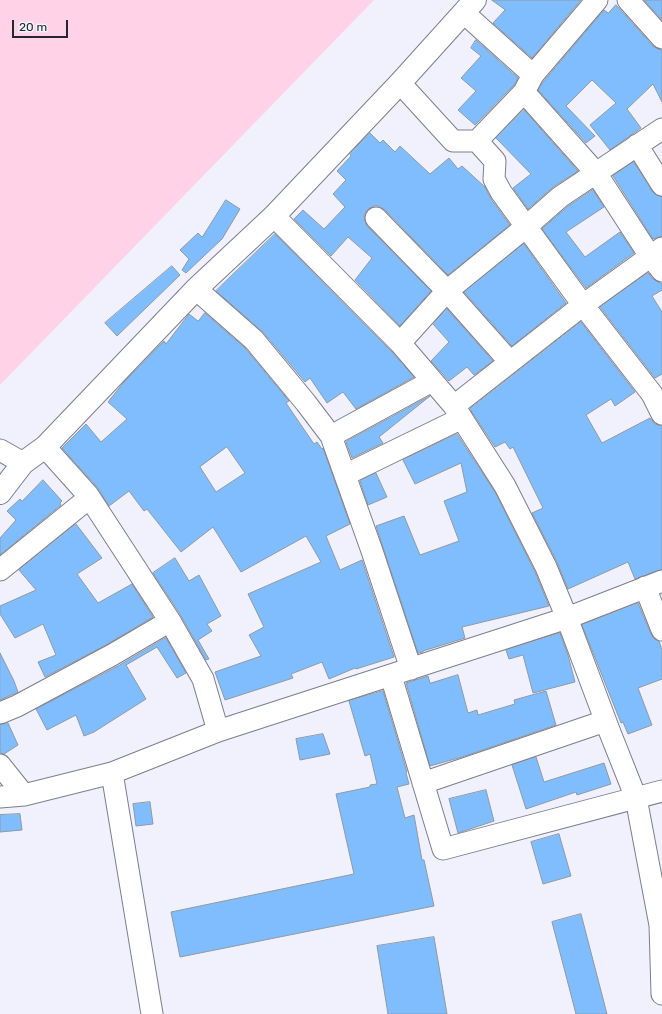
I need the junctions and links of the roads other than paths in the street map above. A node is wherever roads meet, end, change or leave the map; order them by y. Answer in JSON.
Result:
{"nodes":[{"id":1,"x":597,"y":0,"type":"edge"},
{"id":2,"x":628,"y":0,"type":"edge"},
{"id":3,"x":469,"y":6,"type":"edge"},
{"id":4,"x":662,"y":38,"type":"edge"},
{"id":5,"x":400,"y":83,"type":"junction"},
{"id":6,"x":529,"y":84,"type":"junction"},
{"id":7,"x":662,"y":129,"type":"edge"},
{"id":8,"x":477,"y":141,"type":"junction"},
{"id":9,"x":637,"y":145,"type":"junction"},
{"id":10,"x":596,"y":173,"type":"junction"},
{"id":11,"x":662,"y":185,"type":"edge"},
{"id":12,"x":274,"y":216,"type":"junction"},
{"id":13,"x":376,"y":218,"type":"dead end"},
{"id":14,"x":527,"y":226,"type":"junction"},
{"id":15,"x":658,"y":258,"type":"edge"},
{"id":16,"x":196,"y":289,"type":"junction"},
{"id":17,"x":447,"y":292,"type":"junction"},
{"id":18,"x":583,"y":305,"type":"junction"},
{"id":19,"x":400,"y":343,"type":"junction"},
{"id":20,"x":510,"y":362,"type":"junction"},
{"id":21,"x":432,"y":381,"type":"junction"},
{"id":22,"x":458,"y":412,"type":"junction"},
{"id":23,"x":662,"y":414,"type":"edge"},
{"id":24,"x":331,"y":436,"type":"junction"},
{"id":25,"x":45,"y":447,"type":"junction"},
{"id":26,"x":0,"y":450,"type":"edge"},
{"id":27,"x":23,"y":463,"type":"junction"},
{"id":28,"x":345,"y":476,"type":"junction"},
{"id":29,"x":0,"y":493,"type":"edge"},
{"id":30,"x":89,"y":498,"type":"junction"},
{"id":31,"x":0,"y":570,"type":"edge"},
{"id":32,"x":653,"y":584,"type":"edge"},
{"id":33,"x":567,"y":618,"type":"junction"},
{"id":34,"x":170,"y":621,"type":"junction"},
{"id":35,"x":662,"y":630,"type":"edge"},
{"id":36,"x":411,"y":669,"type":"junction"},
{"id":37,"x":391,"y":676,"type":"junction"},
{"id":38,"x":0,"y":713,"type":"edge"},
{"id":39,"x":605,"y":721,"type":"junction"},
{"id":40,"x":218,"y":731,"type":"junction"},
{"id":41,"x":0,"y":765,"type":"edge"},
{"id":42,"x":112,"y":773,"type":"junction"},
{"id":43,"x":422,"y":783,"type":"junction"},
{"id":44,"x":662,"y":791,"type":"edge"},
{"id":45,"x":24,"y":795,"type":"junction"},
{"id":46,"x":0,"y":797,"type":"edge"},
{"id":47,"x":636,"y":798,"type":"junction"},
{"id":48,"x":662,"y":994,"type":"edge"},
{"id":49,"x":152,"y":1014,"type":"edge"}],
"edges":[{"from":1,"to":6,"type":"street"},
{"from":2,"to":4,"type":"street"},
{"from":3,"to":5,"type":"street"},
{"from":3,"to":6,"type":"street"},
{"from":5,"to":8,"type":"street"},
{"from":5,"to":12,"type":"street"},
{"from":6,"to":8,"type":"street"},
{"from":6,"to":10,"type":"street"},
{"from":7,"to":9,"type":"street"},
{"from":8,"to":14,"type":"street"},
{"from":9,"to":10,"type":"street"},
{"from":9,"to":11,"type":"street"},
{"from":10,"to":14,"type":"street"},
{"from":10,"to":15,"type":"street"},
{"from":12,"to":16,"type":"street"},
{"from":12,"to":19,"type":"street"},
{"from":13,"to":17,"type":"street"},
{"from":14,"to":17,"type":"street"},
{"from":14,"to":18,"type":"street"},
{"from":15,"to":18,"type":"street"},
{"from":16,"to":24,"type":"street"},
{"from":16,"to":25,"type":"street"},
{"from":17,"to":19,"type":"street"},
{"from":17,"to":20,"type":"street"},
{"from":18,"to":20,"type":"street"},
{"from":18,"to":23,"type":"street"},
{"from":19,"to":21,"type":"street"},
{"from":20,"to":22,"type":"street"},
{"from":21,"to":22,"type":"street"},
{"from":21,"to":24,"type":"street"},
{"from":22,"to":28,"type":"street"},
{"from":22,"to":33,"type":"street"},
{"from":24,"to":28,"type":"street"},
{"from":25,"to":27,"type":"street"},
{"from":25,"to":30,"type":"street"},
{"from":26,"to":27,"type":"street"},
{"from":27,"to":29,"type":"street"},
{"from":28,"to":36,"type":"street"},
{"from":30,"to":31,"type":"street"},
{"from":30,"to":34,"type":"street"},
{"from":32,"to":33,"type":"street"},
{"from":32,"to":35,"type":"street"},
{"from":33,"to":36,"type":"street"},
{"from":33,"to":39,"type":"street"},
{"from":34,"to":38,"type":"street"},
{"from":34,"to":40,"type":"street"},
{"from":36,"to":37,"type":"street"},
{"from":37,"to":40,"type":"street"},
{"from":37,"to":43,"type":"street"},
{"from":39,"to":43,"type":"street"},
{"from":39,"to":47,"type":"street"},
{"from":40,"to":42,"type":"street"},
{"from":41,"to":45,"type":"street"},
{"from":42,"to":45,"type":"street"},
{"from":42,"to":49,"type":"street"},
{"from":43,"to":47,"type":"street"},
{"from":44,"to":47,"type":"street"},
{"from":45,"to":46,"type":"street"},
{"from":47,"to":48,"type":"street"}]}
